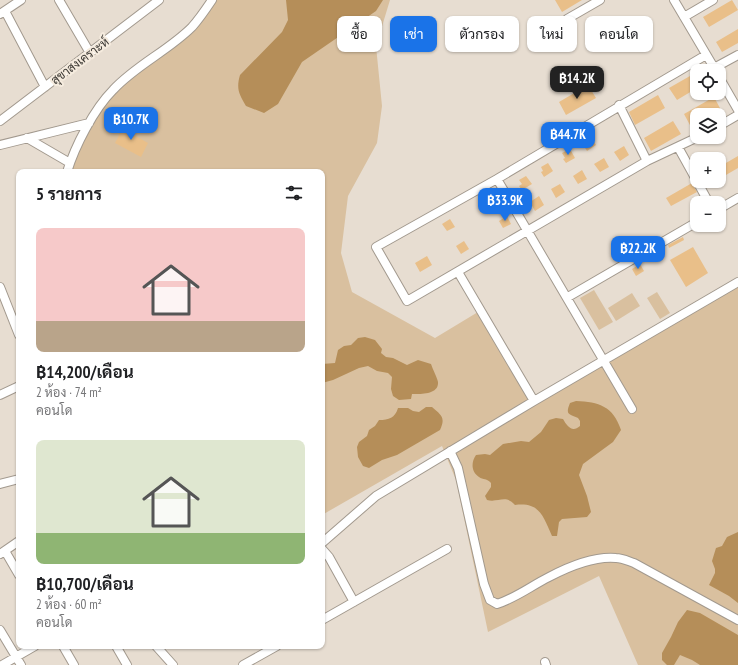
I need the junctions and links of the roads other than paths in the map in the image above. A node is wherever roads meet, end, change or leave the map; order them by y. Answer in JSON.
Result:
{"nodes":[{"id":1,"x":21,"y":0,"type":"edge"},
{"id":2,"x":59,"y":0,"type":"edge"},
{"id":3,"x":159,"y":0,"type":"edge"},
{"id":4,"x":212,"y":0,"type":"edge"},
{"id":5,"x":600,"y":0,"type":"edge"},
{"id":6,"x":674,"y":0,"type":"edge"},
{"id":7,"x":713,"y":0,"type":"edge"},
{"id":8,"x":2,"y":12,"type":"edge"},
{"id":9,"x":572,"y":16,"type":"edge"},
{"id":10,"x":684,"y":17,"type":"junction"},
{"id":11,"x":90,"y":53,"type":"junction"},
{"id":12,"x":738,"y":54,"type":"edge"},
{"id":13,"x":706,"y":55,"type":"junction"},
{"id":14,"x":711,"y":64,"type":"edge"},
{"id":15,"x":724,"y":64,"type":"edge"},
{"id":16,"x":45,"y":87,"type":"junction"},
{"id":17,"x":726,"y":89,"type":"edge"},
{"id":18,"x":619,"y":105,"type":"junction"},
{"id":19,"x":738,"y":110,"type":"edge"},
{"id":20,"x":738,"y":115,"type":"edge"},
{"id":21,"x":0,"y":121,"type":"edge"},
{"id":22,"x":726,"y":122,"type":"edge"},
{"id":23,"x":89,"y":123,"type":"junction"},
{"id":24,"x":27,"y":138,"type":"junction"},
{"id":25,"x":690,"y":141,"type":"edge"},
{"id":26,"x":0,"y":145,"type":"edge"},
{"id":27,"x":678,"y":147,"type":"junction"},
{"id":28,"x":647,"y":162,"type":"junction"},
{"id":29,"x":70,"y":163,"type":"junction"},
{"id":30,"x":68,"y":169,"type":"edge"},
{"id":31,"x":497,"y":179,"type":"junction"},
{"id":32,"x":705,"y":196,"type":"edge"},
{"id":33,"x":738,"y":198,"type":"edge"},
{"id":34,"x":726,"y":205,"type":"edge"},
{"id":35,"x":690,"y":226,"type":"edge"},
{"id":36,"x":528,"y":232,"type":"junction"},
{"id":37,"x":458,"y":272,"type":"junction"},
{"id":38,"x":738,"y":282,"type":"edge"},
{"id":39,"x":1,"y":290,"type":"edge"},
{"id":40,"x":568,"y":297,"type":"junction"},
{"id":41,"x":16,"y":328,"type":"edge"},
{"id":42,"x":604,"y":361,"type":"junction"},
{"id":43,"x":16,"y":387,"type":"edge"},
{"id":44,"x":0,"y":395,"type":"edge"},
{"id":45,"x":534,"y":401,"type":"junction"},
{"id":46,"x":632,"y":408,"type":"dead end"},
{"id":47,"x":450,"y":451,"type":"junction"},
{"id":48,"x":16,"y":480,"type":"edge"},
{"id":49,"x":0,"y":484,"type":"edge"},
{"id":50,"x":325,"y":540,"type":"edge"},
{"id":51,"x":16,"y":543,"type":"edge"},
{"id":52,"x":447,"y":549,"type":"dead end"},
{"id":53,"x":2,"y":552,"type":"edge"},
{"id":54,"x":325,"y":552,"type":"edge"},
{"id":55,"x":16,"y":571,"type":"edge"},
{"id":56,"x":354,"y":602,"type":"junction"},
{"id":57,"x":325,"y":618,"type":"edge"},
{"id":58,"x":738,"y":620,"type":"edge"},
{"id":59,"x":0,"y":630,"type":"edge"},
{"id":60,"x":30,"y":649,"type":"edge"},
{"id":61,"x":65,"y":649,"type":"edge"},
{"id":62,"x":118,"y":649,"type":"edge"},
{"id":63,"x":159,"y":649,"type":"edge"},
{"id":64,"x":272,"y":649,"type":"edge"},
{"id":65,"x":16,"y":657,"type":"junction"},
{"id":66,"x":2,"y":665,"type":"edge"},
{"id":67,"x":21,"y":665,"type":"edge"},
{"id":68,"x":74,"y":665,"type":"edge"},
{"id":69,"x":127,"y":665,"type":"edge"},
{"id":70,"x":173,"y":665,"type":"edge"},
{"id":71,"x":243,"y":665,"type":"edge"}],
"edges":[{"from":1,"to":8,"type":"street"},
{"from":2,"to":11,"type":"street"},
{"from":3,"to":11,"type":"street","name":"สุขาสงเคราะห์"},
{"from":4,"to":23,"type":"street"},
{"from":5,"to":9,"type":"street"},
{"from":6,"to":10,"type":"street"},
{"from":7,"to":10,"type":"street"},
{"from":8,"to":16,"type":"street"},
{"from":10,"to":13,"type":"street"},
{"from":11,"to":16,"type":"street","name":"สุขาสงเคราะห์"},
{"from":12,"to":15,"type":"street"},
{"from":13,"to":14,"type":"street"},
{"from":13,"to":18,"type":"street"},
{"from":16,"to":21,"type":"street","name":"สุขาสงเคราะห์"},
{"from":17,"to":19,"type":"street"},
{"from":18,"to":28,"type":"street"},
{"from":18,"to":31,"type":"street"},
{"from":20,"to":22,"type":"street"},
{"from":23,"to":24,"type":"street"},
{"from":23,"to":29,"type":"street"},
{"from":24,"to":26,"type":"street"},
{"from":24,"to":29,"type":"street"},
{"from":25,"to":27,"type":"street"},
{"from":27,"to":28,"type":"street"},
{"from":27,"to":32,"type":"street"},
{"from":28,"to":36,"type":"street"},
{"from":29,"to":30,"type":"street"},
{"from":31,"to":36,"type":"street"},
{"from":31,"to":37,"type":"street"},
{"from":33,"to":34,"type":"street"},
{"from":35,"to":40,"type":"street"},
{"from":36,"to":37,"type":"street"},
{"from":36,"to":40,"type":"street"},
{"from":37,"to":45,"type":"street"},
{"from":38,"to":42,"type":"street"},
{"from":39,"to":41,"type":"street"},
{"from":40,"to":42,"type":"street"},
{"from":42,"to":45,"type":"street"},
{"from":42,"to":46,"type":"street"},
{"from":43,"to":44,"type":"street"},
{"from":45,"to":47,"type":"street"},
{"from":47,"to":50,"type":"street"},
{"from":47,"to":58,"type":"street"},
{"from":48,"to":49,"type":"street"},
{"from":51,"to":53,"type":"street"},
{"from":52,"to":56,"type":"street"},
{"from":53,"to":55,"type":"street"},
{"from":54,"to":56,"type":"street"},
{"from":56,"to":57,"type":"street"},
{"from":59,"to":65,"type":"street"},
{"from":60,"to":65,"type":"street"},
{"from":61,"to":68,"type":"street"},
{"from":62,"to":69,"type":"street"},
{"from":63,"to":70,"type":"street"},
{"from":64,"to":71,"type":"street"},
{"from":65,"to":66,"type":"street"},
{"from":65,"to":67,"type":"street"}]}
